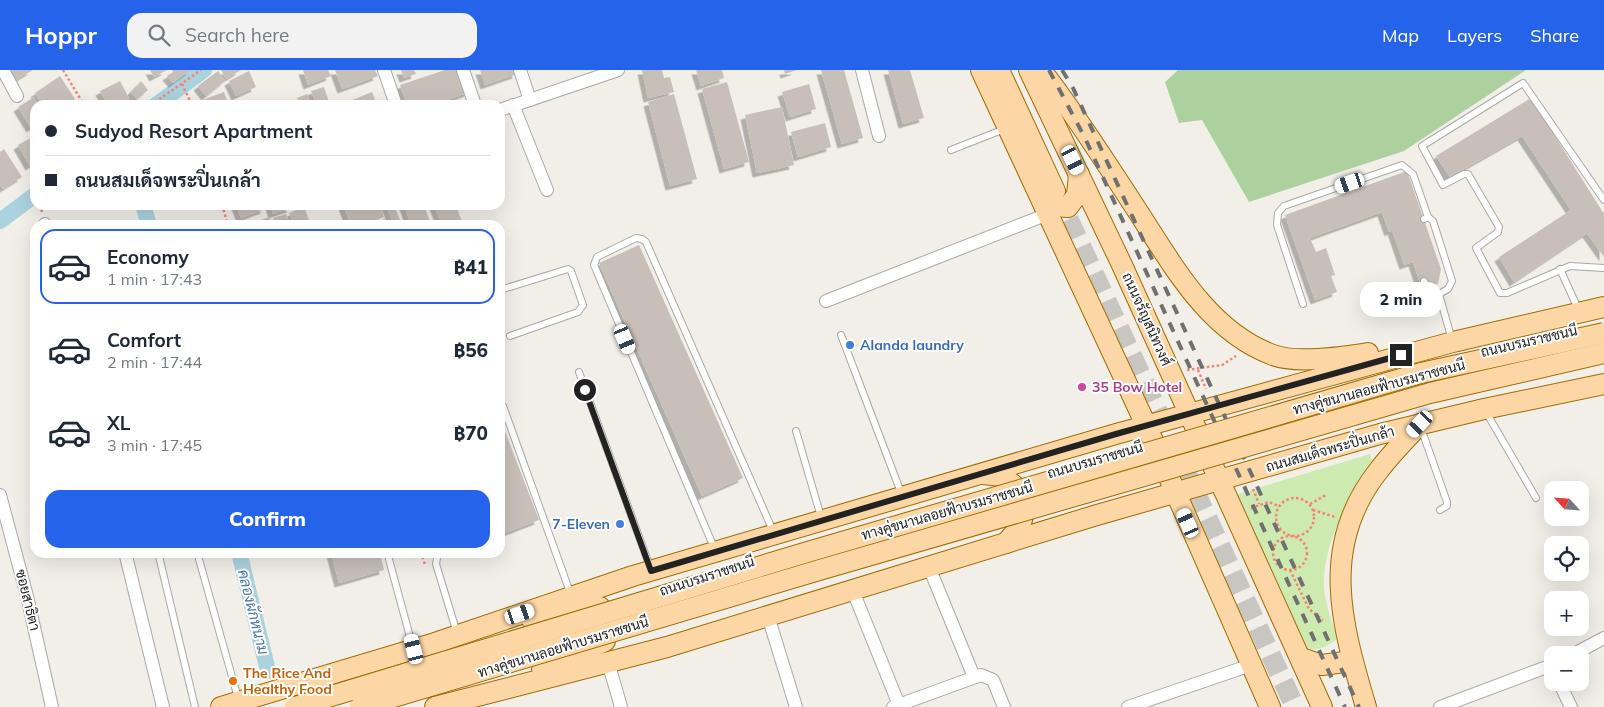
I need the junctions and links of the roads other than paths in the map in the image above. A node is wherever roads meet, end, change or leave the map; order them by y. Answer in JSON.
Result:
{"nodes":[{"id":1,"x":3,"y":70,"type":"edge"},
{"id":2,"x":384,"y":70,"type":"edge"},
{"id":3,"x":463,"y":70,"type":"edge"},
{"id":4,"x":520,"y":70,"type":"edge"},
{"id":5,"x":618,"y":70,"type":"edge"},
{"id":6,"x":862,"y":70,"type":"edge"},
{"id":7,"x":980,"y":70,"type":"edge"},
{"id":8,"x":999,"y":70,"type":"edge"},
{"id":9,"x":1029,"y":70,"type":"edge"},
{"id":10,"x":1041,"y":70,"type":"edge"},
{"id":11,"x":17,"y":96,"type":"dead end"},
{"id":12,"x":394,"y":100,"type":"edge"},
{"id":13,"x":473,"y":100,"type":"edge"},
{"id":14,"x":530,"y":100,"type":"junction"},
{"id":15,"x":513,"y":105,"type":"junction"},
{"id":16,"x":505,"y":108,"type":"edge"},
{"id":17,"x":1008,"y":128,"type":"junction"},
{"id":18,"x":879,"y":136,"type":"dead end"},
{"id":19,"x":951,"y":150,"type":"dead end"},
{"id":20,"x":1079,"y":174,"type":"junction"},
{"id":21,"x":547,"y":190,"type":"dead end"},
{"id":22,"x":1047,"y":192,"type":"junction"},
{"id":23,"x":1604,"y":200,"type":"edge"},
{"id":24,"x":1048,"y":214,"type":"junction"},
{"id":25,"x":1604,"y":268,"type":"edge"},
{"id":26,"x":1560,"y":270,"type":"junction"},
{"id":27,"x":1424,"y":281,"type":"dead end"},
{"id":28,"x":505,"y":288,"type":"edge"},
{"id":29,"x":1439,"y":294,"type":"junction"},
{"id":30,"x":826,"y":301,"type":"dead end"},
{"id":31,"x":1303,"y":304,"type":"dead end"},
{"id":32,"x":1604,"y":306,"type":"edge"},
{"id":33,"x":1579,"y":312,"type":"junction"},
{"id":34,"x":1604,"y":324,"type":"edge"},
{"id":35,"x":1604,"y":333,"type":"edge"},
{"id":36,"x":841,"y":335,"type":"dead end"},
{"id":37,"x":510,"y":336,"type":"dead end"},
{"id":38,"x":1453,"y":342,"type":"junction"},
{"id":39,"x":1604,"y":353,"type":"edge"},
{"id":40,"x":1604,"y":363,"type":"edge"},
{"id":41,"x":1367,"y":364,"type":"junction"},
{"id":42,"x":579,"y":372,"type":"dead end"},
{"id":43,"x":1604,"y":384,"type":"edge"},
{"id":44,"x":1484,"y":409,"type":"junction"},
{"id":45,"x":505,"y":412,"type":"edge"},
{"id":46,"x":1190,"y":414,"type":"junction"},
{"id":47,"x":1420,"y":424,"type":"junction"},
{"id":48,"x":1146,"y":425,"type":"junction"},
{"id":49,"x":796,"y":431,"type":"dead end"},
{"id":50,"x":1380,"y":434,"type":"junction"},
{"id":51,"x":1079,"y":445,"type":"junction"},
{"id":52,"x":983,"y":474,"type":"junction"},
{"id":53,"x":1220,"y":481,"type":"junction"},
{"id":54,"x":1175,"y":494,"type":"junction"},
{"id":55,"x":0,"y":495,"type":"edge"},
{"id":56,"x":902,"y":497,"type":"junction"},
{"id":57,"x":1536,"y":498,"type":"dead end"},
{"id":58,"x":1440,"y":510,"type":"dead end"},
{"id":59,"x":1101,"y":514,"type":"junction"},
{"id":60,"x":822,"y":520,"type":"junction"},
{"id":61,"x":774,"y":535,"type":"junction"},
{"id":62,"x":1006,"y":543,"type":"junction"},
{"id":63,"x":715,"y":552,"type":"junction"},
{"id":64,"x":126,"y":558,"type":"edge"},
{"id":65,"x":159,"y":558,"type":"edge"},
{"id":66,"x":198,"y":558,"type":"edge"},
{"id":67,"x":389,"y":558,"type":"edge"},
{"id":68,"x":437,"y":558,"type":"edge"},
{"id":69,"x":929,"y":567,"type":"junction"},
{"id":70,"x":651,"y":571,"type":"junction"},
{"id":71,"x":854,"y":591,"type":"junction"},
{"id":72,"x":571,"y":596,"type":"junction"},
{"id":73,"x":768,"y":616,"type":"junction"},
{"id":74,"x":464,"y":632,"type":"junction"},
{"id":75,"x":1604,"y":638,"type":"edge"},
{"id":76,"x":1589,"y":646,"type":"edge"},
{"id":77,"x":414,"y":649,"type":"junction"},
{"id":78,"x":1301,"y":658,"type":"junction"},
{"id":79,"x":1352,"y":661,"type":"junction"},
{"id":80,"x":608,"y":662,"type":"junction"},
{"id":81,"x":1251,"y":665,"type":"junction"},
{"id":82,"x":1544,"y":670,"type":"edge"},
{"id":83,"x":974,"y":677,"type":"junction"},
{"id":84,"x":500,"y":688,"type":"junction"},
{"id":85,"x":1563,"y":691,"type":"edge"},
{"id":86,"x":471,"y":702,"type":"edge"},
{"id":87,"x":230,"y":704,"type":"edge"},
{"id":88,"x":896,"y":706,"type":"edge"},
{"id":89,"x":52,"y":707,"type":"edge"},
{"id":90,"x":163,"y":707,"type":"edge"},
{"id":91,"x":195,"y":707,"type":"edge"},
{"id":92,"x":295,"y":707,"type":"edge"},
{"id":93,"x":360,"y":707,"type":"edge"},
{"id":94,"x":434,"y":707,"type":"edge"},
{"id":95,"x":622,"y":707,"type":"edge"},
{"id":96,"x":796,"y":707,"type":"edge"},
{"id":97,"x":1004,"y":707,"type":"edge"},
{"id":98,"x":1128,"y":707,"type":"edge"},
{"id":99,"x":1270,"y":707,"type":"edge"},
{"id":100,"x":1322,"y":707,"type":"edge"},
{"id":101,"x":1366,"y":707,"type":"edge"},
{"id":102,"x":1440,"y":707,"type":"edge"},
{"id":103,"x":1571,"y":707,"type":"edge"}],
"edges":[{"from":1,"to":11,"type":"street"},
{"from":2,"to":12,"type":"street"},
{"from":3,"to":13,"type":"street"},
{"from":4,"to":14,"type":"street"},
{"from":5,"to":14,"type":"street"},
{"from":6,"to":18,"type":"street"},
{"from":7,"to":17,"type":"main road"},
{"from":8,"to":22,"type":"main road"},
{"from":9,"to":20,"type":"main road","name":"ถนนจรัญสนิทวงศ์"},
{"from":10,"to":38,"type":"main road"},
{"from":14,"to":15,"type":"street"},
{"from":15,"to":16,"type":"street"},
{"from":15,"to":21,"type":"street"},
{"from":17,"to":19,"type":"lane"},
{"from":17,"to":22,"type":"main road"},
{"from":20,"to":22,"type":"main road"},
{"from":20,"to":46,"type":"main road","name":"ถนนจรัญสนิทวงศ์"},
{"from":22,"to":24,"type":"main road"},
{"from":23,"to":26,"type":"lane"},
{"from":24,"to":30,"type":"street"},
{"from":24,"to":48,"type":"main road"},
{"from":25,"to":26,"type":"lane"},
{"from":26,"to":33,"type":"lane"},
{"from":27,"to":29,"type":"lane"},
{"from":28,"to":37,"type":"lane"},
{"from":29,"to":31,"type":"lane"},
{"from":29,"to":38,"type":"lane"},
{"from":32,"to":33,"type":"main road"},
{"from":33,"to":38,"type":"main road"},
{"from":34,"to":74,"type":"main road","name":"ถนนบรมราชชนนี"},
{"from":35,"to":92,"type":"main road","name":"ทางคู่ขนานลอยฟ้าบรมราชชนนี","bridge":true},
{"from":36,"to":56,"type":"lane"},
{"from":38,"to":41,"type":"main road"},
{"from":39,"to":93,"type":"main road","name":"ทางคู่ขนานลอยฟ้าบรมราชชนนี","bridge":true},
{"from":40,"to":84,"type":"main road"},
{"from":41,"to":46,"type":"main road"},
{"from":41,"to":50,"type":"main road"},
{"from":42,"to":70,"type":"lane"},
{"from":43,"to":44,"type":"main road","name":"ถนนสมเด็จพระปิ่นเกล้า"},
{"from":44,"to":47,"type":"main road","name":"ถนนสมเด็จพระปิ่นเกล้า"},
{"from":44,"to":57,"type":"lane"},
{"from":45,"to":72,"type":"lane"},
{"from":46,"to":48,"type":"main road","name":"ถนนบรมราชชนนี"},
{"from":46,"to":53,"type":"main road","name":"ถนนจรัญสนิทวงศ์"},
{"from":47,"to":50,"type":"main road","name":"ถนนสมเด็จพระปิ่นเกล้า"},
{"from":47,"to":58,"type":"lane"},
{"from":47,"to":79,"type":"main road"},
{"from":48,"to":51,"type":"main road","name":"ถนนบรมราชชนนี"},
{"from":48,"to":54,"type":"main road"},
{"from":49,"to":60,"type":"lane"},
{"from":50,"to":53,"type":"main road","name":"ถนนสมเด็จพระปิ่นเกล้า"},
{"from":51,"to":52,"type":"main road","name":"ถนนบรมราชชนนี"},
{"from":51,"to":59,"type":"main road"},
{"from":52,"to":56,"type":"main road","name":"ถนนบรมราชชนนี"},
{"from":52,"to":62,"type":"main road"},
{"from":53,"to":54,"type":"main road","name":"ถนนสมเด็จพระปิ่นเกล้า"},
{"from":53,"to":78,"type":"main road","name":"ถนนจรัญสนิทวงศ์"},
{"from":54,"to":59,"type":"main road"},
{"from":54,"to":81,"type":"main road"},
{"from":55,"to":89,"type":"street","name":"ซอยสาธิตา"},
{"from":56,"to":60,"type":"main road","name":"ถนนบรมราชชนนี"},
{"from":59,"to":62,"type":"main road"},
{"from":60,"to":61,"type":"main road","name":"ถนนบรมราชชนนี"},
{"from":61,"to":63,"type":"main road","name":"ถนนบรมราชชนนี"},
{"from":61,"to":63,"type":"lane"},
{"from":62,"to":69,"type":"main road"},
{"from":63,"to":70,"type":"main road","name":"ถนนบรมราชชนนี"},
{"from":64,"to":90,"type":"street"},
{"from":65,"to":91,"type":"lane"},
{"from":66,"to":87,"type":"lane"},
{"from":67,"to":77,"type":"lane"},
{"from":68,"to":74,"type":"lane"},
{"from":69,"to":71,"type":"main road"},
{"from":69,"to":83,"type":"street"},
{"from":70,"to":72,"type":"main road","name":"ถนนบรมราชชนนี"},
{"from":71,"to":73,"type":"main road"},
{"from":71,"to":88,"type":"street"},
{"from":72,"to":74,"type":"main road","name":"ถนนบรมราชชนนี"},
{"from":73,"to":80,"type":"main road"},
{"from":73,"to":96,"type":"street"},
{"from":74,"to":77,"type":"main road","name":"ถนนบรมราชชนนี"},
{"from":75,"to":76,"type":"street"},
{"from":77,"to":87,"type":"main road","name":"ถนนบรมราชชนนี"},
{"from":78,"to":79,"type":"main road"},
{"from":78,"to":100,"type":"main road","name":"ถนนจรัญสนิทวงศ์"},
{"from":79,"to":101,"type":"main road"},
{"from":80,"to":84,"type":"main road"},
{"from":80,"to":95,"type":"street"},
{"from":81,"to":98,"type":"street"},
{"from":81,"to":99,"type":"main road"},
{"from":82,"to":102,"type":"street"},
{"from":83,"to":88,"type":"street"},
{"from":83,"to":97,"type":"street"},
{"from":84,"to":86,"type":"main road"},
{"from":85,"to":103,"type":"street"},
{"from":86,"to":94,"type":"main road"}]}
